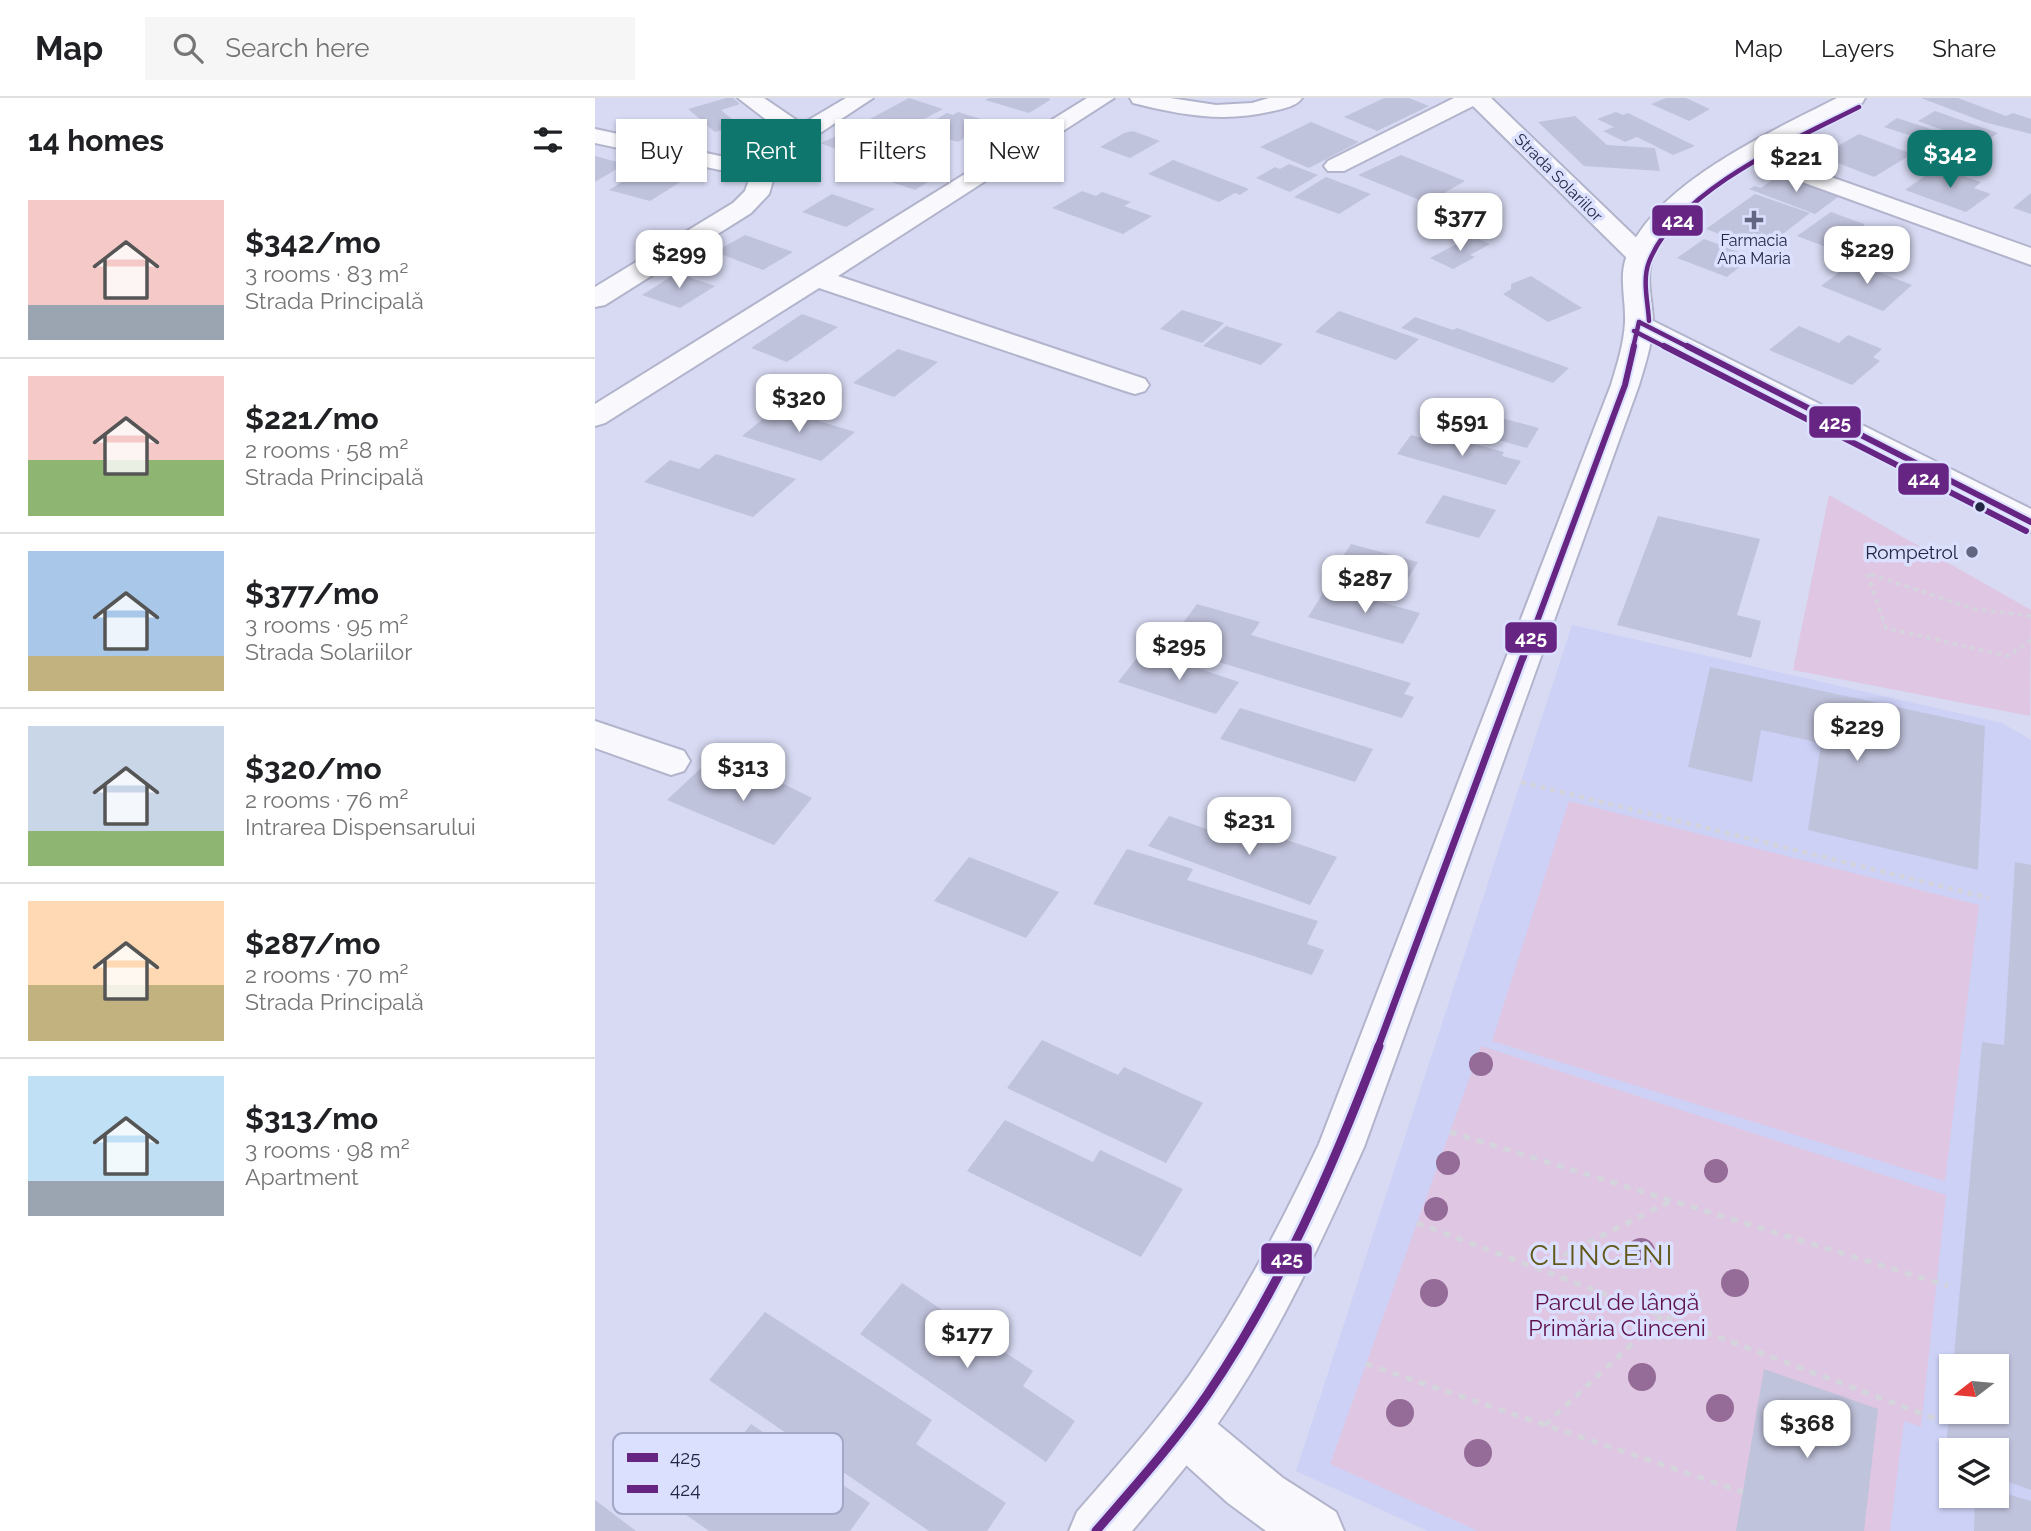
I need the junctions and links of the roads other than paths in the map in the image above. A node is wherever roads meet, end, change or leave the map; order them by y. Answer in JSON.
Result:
{"nodes":[{"id":1,"x":749,"y":98,"type":"edge"},
{"id":2,"x":862,"y":98,"type":"edge"},
{"id":3,"x":1103,"y":98,"type":"edge"},
{"id":4,"x":1141,"y":98,"type":"edge"},
{"id":5,"x":1291,"y":98,"type":"edge"},
{"id":6,"x":1471,"y":98,"type":"edge"},
{"id":7,"x":1478,"y":98,"type":"edge"},
{"id":8,"x":1854,"y":98,"type":"edge"},
{"id":9,"x":779,"y":119,"type":"edge"},
{"id":10,"x":821,"y":121,"type":"edge"},
{"id":11,"x":595,"y":136,"type":"edge"},
{"id":12,"x":1752,"y":156,"type":"junction"},
{"id":13,"x":721,"y":163,"type":"edge"},
{"id":14,"x":1336,"y":166,"type":"dead end"},
{"id":15,"x":761,"y":182,"type":"edge"},
{"id":16,"x":1640,"y":256,"type":"junction"},
{"id":17,"x":2031,"y":257,"type":"edge"},
{"id":18,"x":817,"y":278,"type":"junction"},
{"id":19,"x":595,"y":299,"type":"edge"},
{"id":20,"x":1639,"y":322,"type":"junction"},
{"id":21,"x":1135,"y":385,"type":"dead end"},
{"id":22,"x":595,"y":417,"type":"edge"},
{"id":23,"x":2031,"y":522,"type":"edge"},
{"id":24,"x":595,"y":734,"type":"edge"},
{"id":25,"x":671,"y":761,"type":"dead end"},
{"id":26,"x":1183,"y":1428,"type":"junction"},
{"id":27,"x":1097,"y":1531,"type":"edge"},
{"id":28,"x":1317,"y":1531,"type":"edge"}],
"edges":[{"from":1,"to":9,"type":"street"},
{"from":2,"to":10,"type":"street"},
{"from":3,"to":18,"type":"street"},
{"from":4,"to":5,"type":"street"},
{"from":6,"to":14,"type":"street"},
{"from":7,"to":16,"type":"street","name":"Strada Solariilor"},
{"from":8,"to":12,"type":"street"},
{"from":11,"to":13,"type":"street"},
{"from":12,"to":16,"type":"street"},
{"from":12,"to":17,"type":"street"},
{"from":15,"to":19,"type":"street"},
{"from":16,"to":20,"type":"street"},
{"from":18,"to":21,"type":"street"},
{"from":18,"to":22,"type":"street"},
{"from":20,"to":23,"type":"street"},
{"from":20,"to":26,"type":"street"},
{"from":24,"to":25,"type":"street"},
{"from":26,"to":27,"type":"street"},
{"from":26,"to":28,"type":"street"}]}
